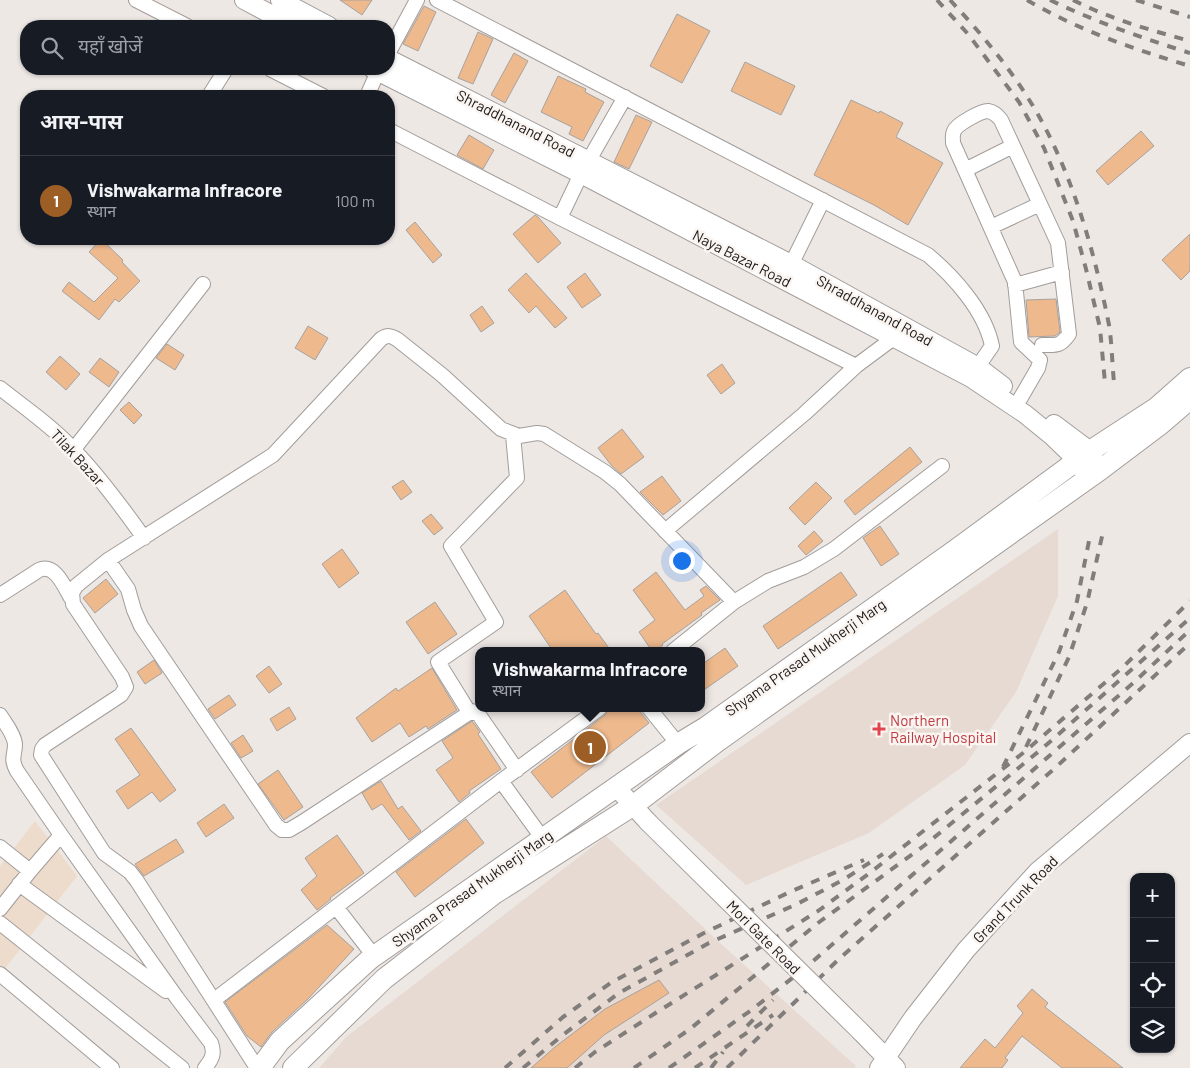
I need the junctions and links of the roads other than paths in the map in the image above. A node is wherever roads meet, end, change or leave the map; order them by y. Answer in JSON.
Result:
{"nodes":[{"id":1,"x":136,"y":0,"type":"edge"},
{"id":2,"x":244,"y":0,"type":"edge"},
{"id":3,"x":280,"y":0,"type":"edge"},
{"id":4,"x":416,"y":0,"type":"edge"},
{"id":5,"x":437,"y":0,"type":"edge"},
{"id":6,"x":175,"y":20,"type":"edge"},
{"id":7,"x":282,"y":20,"type":"edge"},
{"id":8,"x":318,"y":20,"type":"edge"},
{"id":9,"x":395,"y":40,"type":"edge"},
{"id":10,"x":395,"y":74,"type":"edge"},
{"id":11,"x":222,"y":75,"type":"edge"},
{"id":12,"x":282,"y":75,"type":"edge"},
{"id":13,"x":376,"y":75,"type":"edge"},
{"id":14,"x":213,"y":90,"type":"edge"},
{"id":15,"x":311,"y":90,"type":"edge"},
{"id":16,"x":370,"y":90,"type":"edge"},
{"id":17,"x":625,"y":97,"type":"junction"},
{"id":18,"x":395,"y":133,"type":"edge"},
{"id":19,"x":1013,"y":146,"type":"junction"},
{"id":20,"x":585,"y":167,"type":"junction"},
{"id":21,"x":965,"y":170,"type":"junction"},
{"id":22,"x":823,"y":200,"type":"junction"},
{"id":23,"x":1040,"y":204,"type":"junction"},
{"id":24,"x":560,"y":218,"type":"junction"},
{"id":25,"x":991,"y":227,"type":"junction"},
{"id":26,"x":787,"y":272,"type":"junction"},
{"id":27,"x":1062,"y":272,"type":"junction"},
{"id":28,"x":202,"y":284,"type":"dead end"},
{"id":29,"x":1015,"y":285,"type":"junction"},
{"id":30,"x":895,"y":337,"type":"junction"},
{"id":31,"x":1042,"y":346,"type":"dead end"},
{"id":32,"x":856,"y":366,"type":"junction"},
{"id":33,"x":974,"y":372,"type":"junction"},
{"id":34,"x":1190,"y":378,"type":"edge"},
{"id":35,"x":0,"y":388,"type":"edge"},
{"id":36,"x":1020,"y":398,"type":"junction"},
{"id":37,"x":1190,"y":399,"type":"edge"},
{"id":38,"x":513,"y":435,"type":"junction"},
{"id":39,"x":74,"y":449,"type":"junction"},
{"id":40,"x":1089,"y":465,"type":"junction"},
{"id":41,"x":942,"y":466,"type":"dead end"},
{"id":42,"x":665,"y":530,"type":"junction"},
{"id":43,"x":144,"y":538,"type":"junction"},
{"id":44,"x":108,"y":560,"type":"junction"},
{"id":45,"x":0,"y":595,"type":"edge"},
{"id":46,"x":71,"y":598,"type":"junction"},
{"id":47,"x":734,"y":602,"type":"junction"},
{"id":48,"x":678,"y":647,"type":"edge"},
{"id":49,"x":469,"y":712,"type":"junction"},
{"id":50,"x":595,"y":712,"type":"edge"},
{"id":51,"x":652,"y":712,"type":"edge"},
{"id":52,"x":0,"y":715,"type":"edge"},
{"id":53,"x":712,"y":734,"type":"junction"},
{"id":54,"x":678,"y":744,"type":"junction"},
{"id":55,"x":1188,"y":749,"type":"edge"},
{"id":56,"x":517,"y":770,"type":"junction"},
{"id":57,"x":501,"y":781,"type":"junction"},
{"id":58,"x":617,"y":788,"type":"junction"},
{"id":59,"x":634,"y":805,"type":"junction"},
{"id":60,"x":61,"y":836,"type":"junction"},
{"id":61,"x":542,"y":839,"type":"junction"},
{"id":62,"x":0,"y":847,"type":"edge"},
{"id":63,"x":30,"y":871,"type":"junction"},
{"id":64,"x":19,"y":884,"type":"junction"},
{"id":65,"x":336,"y":907,"type":"junction"},
{"id":66,"x":0,"y":909,"type":"edge"},
{"id":67,"x":0,"y":922,"type":"edge"},
{"id":68,"x":374,"y":956,"type":"junction"},
{"id":69,"x":0,"y":974,"type":"edge"},
{"id":70,"x":177,"y":998,"type":"junction"},
{"id":71,"x":214,"y":1000,"type":"junction"},
{"id":72,"x":887,"y":1065,"type":"edge"},
{"id":73,"x":112,"y":1068,"type":"edge"},
{"id":74,"x":182,"y":1068,"type":"edge"},
{"id":75,"x":205,"y":1068,"type":"edge"},
{"id":76,"x":258,"y":1068,"type":"edge"},
{"id":77,"x":293,"y":1068,"type":"edge"}],
"edges":[{"from":1,"to":6,"type":"street"},
{"from":2,"to":7,"type":"street"},
{"from":3,"to":8,"type":"street"},
{"from":4,"to":9,"type":"street"},
{"from":5,"to":17,"type":"street"},
{"from":10,"to":20,"type":"street","name":"Naya Bazar Road"},
{"from":11,"to":14,"type":"street"},
{"from":12,"to":15,"type":"street"},
{"from":13,"to":16,"type":"street"},
{"from":17,"to":20,"type":"street"},
{"from":17,"to":22,"type":"street"},
{"from":18,"to":24,"type":"street"},
{"from":19,"to":21,"type":"street"},
{"from":19,"to":21,"type":"street"},
{"from":19,"to":23,"type":"street"},
{"from":20,"to":24,"type":"street"},
{"from":20,"to":26,"type":"street","name":"Naya Bazar Road"},
{"from":21,"to":25,"type":"street"},
{"from":22,"to":26,"type":"street"},
{"from":22,"to":33,"type":"street"},
{"from":23,"to":25,"type":"street"},
{"from":23,"to":27,"type":"street"},
{"from":24,"to":32,"type":"street"},
{"from":25,"to":29,"type":"street"},
{"from":26,"to":30,"type":"street","name":"Naya Bazar Road"},
{"from":26,"to":33,"type":"street","name":"Shraddhanand Road"},
{"from":27,"to":29,"type":"street"},
{"from":27,"to":31,"type":"street"},
{"from":28,"to":39,"type":"street"},
{"from":29,"to":36,"type":"street"},
{"from":30,"to":32,"type":"street"},
{"from":30,"to":33,"type":"street","name":"Naya Bazar Road"},
{"from":32,"to":42,"type":"street"},
{"from":33,"to":36,"type":"street","name":"Shraddhanand Road"},
{"from":33,"to":40,"type":"street","name":"Naya Bazar Road"},
{"from":34,"to":40,"type":"main road","name":"Shyama Prasad Mukherji Marg"},
{"from":35,"to":39,"type":"street","name":"Tilak Bazar"},
{"from":36,"to":40,"type":"street","name":"Shraddhanand Road"},
{"from":37,"to":40,"type":"main road","name":"Shyama Prasad Mukherji Marg"},
{"from":38,"to":42,"type":"street"},
{"from":38,"to":43,"type":"street"},
{"from":38,"to":49,"type":"street"},
{"from":39,"to":43,"type":"street","name":"Tilak Bazar"},
{"from":40,"to":53,"type":"main road","name":"Shyama Prasad Mukherji Marg"},
{"from":41,"to":47,"type":"street"},
{"from":42,"to":47,"type":"street"},
{"from":43,"to":44,"type":"street"},
{"from":44,"to":46,"type":"street"},
{"from":44,"to":49,"type":"street"},
{"from":45,"to":46,"type":"street"},
{"from":46,"to":71,"type":"street"},
{"from":47,"to":48,"type":"street"},
{"from":49,"to":56,"type":"street"},
{"from":50,"to":56,"type":"street"},
{"from":51,"to":54,"type":"street"},
{"from":52,"to":60,"type":"street"},
{"from":53,"to":54,"type":"main road","name":"Shyama Prasad Mukherji Marg"},
{"from":53,"to":59,"type":"main road","name":"Shyama Prasad Mukherji Marg"},
{"from":54,"to":58,"type":"main road","name":"Shyama Prasad Mukherji Marg"},
{"from":55,"to":72,"type":"street","name":"Grand Trunk Road"},
{"from":56,"to":57,"type":"street"},
{"from":57,"to":61,"type":"street"},
{"from":57,"to":65,"type":"street"},
{"from":58,"to":59,"type":"street","name":"Mori Gate Road"},
{"from":58,"to":61,"type":"main road","name":"Shyama Prasad Mukherji Marg"},
{"from":59,"to":72,"type":"street","name":"Mori Gate Road","bridge":true},
{"from":59,"to":77,"type":"main road","name":"Shyama Prasad Mukherji Marg"},
{"from":60,"to":63,"type":"street"},
{"from":60,"to":70,"type":"street"},
{"from":61,"to":68,"type":"main road","name":"Shyama Prasad Mukherji Marg"},
{"from":62,"to":63,"type":"street"},
{"from":63,"to":64,"type":"street"},
{"from":64,"to":66,"type":"street"},
{"from":64,"to":70,"type":"street"},
{"from":65,"to":68,"type":"street"},
{"from":65,"to":71,"type":"street"},
{"from":67,"to":74,"type":"street"},
{"from":68,"to":76,"type":"main road","name":"Shyama Prasad Mukherji Marg"},
{"from":69,"to":73,"type":"street"},
{"from":70,"to":75,"type":"street"},
{"from":71,"to":76,"type":"street"}]}
